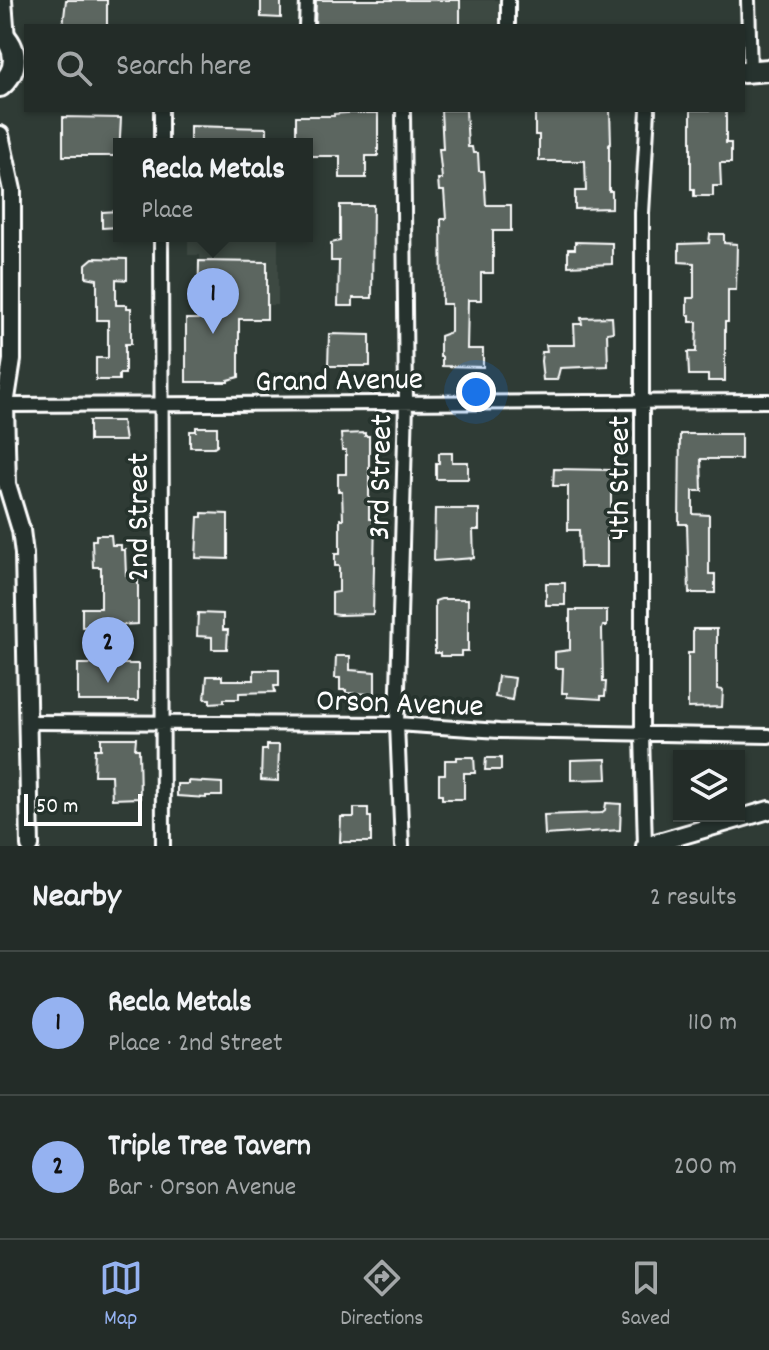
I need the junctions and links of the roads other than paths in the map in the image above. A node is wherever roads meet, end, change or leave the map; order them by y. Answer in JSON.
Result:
{"nodes":[{"id":1,"x":5,"y":0,"type":"edge"},
{"id":2,"x":307,"y":0,"type":"edge"},
{"id":3,"x":508,"y":0,"type":"edge"},
{"id":4,"x":748,"y":0,"type":"edge"},
{"id":5,"x":306,"y":24,"type":"edge"},
{"id":6,"x":508,"y":24,"type":"edge"},
{"id":7,"x":12,"y":44,"type":"edge"},
{"id":8,"x":754,"y":71,"type":"edge"},
{"id":9,"x":24,"y":83,"type":"edge"},
{"id":10,"x":2,"y":87,"type":"edge"},
{"id":11,"x":161,"y":112,"type":"edge"},
{"id":12,"x":403,"y":112,"type":"edge"},
{"id":13,"x":648,"y":112,"type":"edge"},
{"id":14,"x":0,"y":135,"type":"edge"},
{"id":15,"x":161,"y":138,"type":"edge"},
{"id":16,"x":161,"y":242,"type":"edge"},
{"id":17,"x":2,"y":398,"type":"edge"},
{"id":18,"x":769,"y":401,"type":"edge"},
{"id":19,"x":406,"y":403,"type":"junction"},
{"id":20,"x":643,"y":403,"type":"junction"},
{"id":21,"x":161,"y":406,"type":"junction"},
{"id":22,"x":29,"y":722,"type":"junction"},
{"id":23,"x":163,"y":723,"type":"junction"},
{"id":24,"x":397,"y":724,"type":"junction"},
{"id":25,"x":642,"y":735,"type":"junction"},
{"id":26,"x":769,"y":736,"type":"edge"},
{"id":27,"x":769,"y":810,"type":"edge"},
{"id":28,"x":30,"y":846,"type":"edge"},
{"id":29,"x":163,"y":846,"type":"edge"},
{"id":30,"x":402,"y":846,"type":"edge"},
{"id":31,"x":645,"y":846,"type":"edge"}],
"edges":[{"from":1,"to":7,"type":"street"},
{"from":2,"to":5,"type":"street"},
{"from":3,"to":6,"type":"street"},
{"from":4,"to":8,"type":"street"},
{"from":7,"to":10,"type":"main road"},
{"from":9,"to":10,"type":"main road"},
{"from":11,"to":15,"type":"street"},
{"from":12,"to":19,"type":"street","name":"3rd Street"},
{"from":13,"to":20,"type":"street","name":"4th Street"},
{"from":14,"to":17,"type":"street"},
{"from":16,"to":21,"type":"street","name":"2nd Street"},
{"from":17,"to":21,"type":"street","name":"Grand Avenue"},
{"from":17,"to":22,"type":"street"},
{"from":18,"to":20,"type":"street","name":"Grand Avenue"},
{"from":19,"to":20,"type":"street","name":"Grand Avenue"},
{"from":19,"to":21,"type":"street","name":"Grand Avenue"},
{"from":19,"to":24,"type":"street","name":"3rd Street"},
{"from":20,"to":25,"type":"street","name":"4th Street"},
{"from":21,"to":23,"type":"street","name":"2nd Street"},
{"from":22,"to":23,"type":"street","name":"Orson Avenue"},
{"from":22,"to":28,"type":"street"},
{"from":23,"to":24,"type":"street","name":"Orson Avenue"},
{"from":23,"to":29,"type":"street","name":"2nd Street"},
{"from":24,"to":25,"type":"street","name":"Orson Avenue"},
{"from":24,"to":30,"type":"street","name":"3rd Street"},
{"from":25,"to":26,"type":"street","name":"Orson Avenue"},
{"from":25,"to":31,"type":"street","name":"4th Street"},
{"from":27,"to":31,"type":"street"}]}
